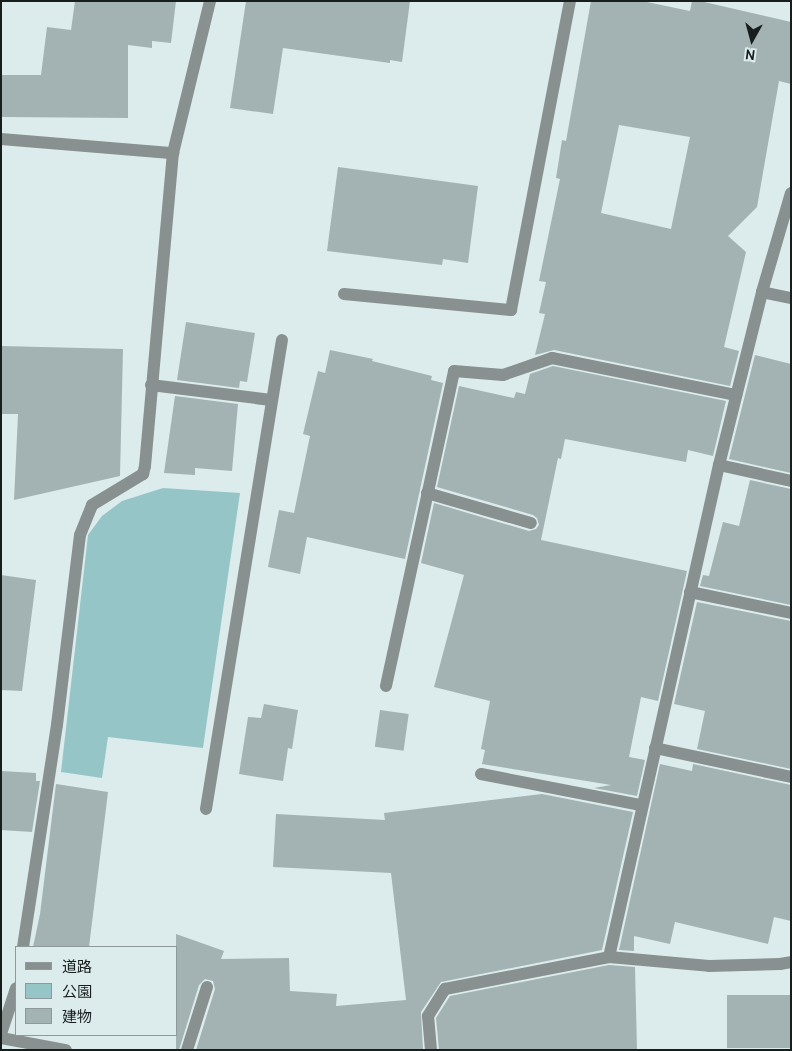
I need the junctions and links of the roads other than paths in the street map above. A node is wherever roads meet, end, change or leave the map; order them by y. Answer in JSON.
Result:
{"nodes":[{"id":1,"x":210,"y":1,"type":"edge"},
{"id":2,"x":570,"y":1,"type":"edge"},
{"id":3,"x":1,"y":139,"type":"edge"},
{"id":4,"x":173,"y":153,"type":"junction"},
{"id":5,"x":791,"y":194,"type":"edge"},
{"id":6,"x":762,"y":292,"type":"junction"},
{"id":7,"x":344,"y":294,"type":"dead end"},
{"id":8,"x":791,"y":298,"type":"edge"},
{"id":9,"x":282,"y":340,"type":"dead end"},
{"id":10,"x":151,"y":384,"type":"junction"},
{"id":11,"x":736,"y":395,"type":"junction"},
{"id":12,"x":271,"y":400,"type":"junction"},
{"id":13,"x":719,"y":466,"type":"junction"},
{"id":14,"x":791,"y":481,"type":"edge"},
{"id":15,"x":428,"y":493,"type":"junction"},
{"id":16,"x":531,"y":523,"type":"dead end"},
{"id":17,"x":690,"y":592,"type":"junction"},
{"id":18,"x":791,"y":613,"type":"edge"},
{"id":19,"x":386,"y":686,"type":"dead end"},
{"id":20,"x":655,"y":748,"type":"junction"},
{"id":21,"x":481,"y":774,"type":"dead end"},
{"id":22,"x":791,"y":778,"type":"edge"},
{"id":23,"x":641,"y":805,"type":"junction"},
{"id":24,"x":206,"y":809,"type":"dead end"},
{"id":25,"x":23,"y":946,"type":"edge"},
{"id":26,"x":609,"y":957,"type":"junction"},
{"id":27,"x":791,"y":962,"type":"edge"},
{"id":28,"x":207,"y":987,"type":"dead end"},
{"id":29,"x":15,"y":991,"type":"edge"},
{"id":30,"x":1,"y":1036,"type":"edge"},
{"id":31,"x":66,"y":1050,"type":"edge"},
{"id":32,"x":187,"y":1050,"type":"edge"},
{"id":33,"x":431,"y":1050,"type":"edge"}],
"edges":[{"from":1,"to":4,"type":"street"},
{"from":2,"to":7,"type":"street"},
{"from":3,"to":4,"type":"street"},
{"from":4,"to":10,"type":"street"},
{"from":5,"to":6,"type":"street"},
{"from":6,"to":8,"type":"street"},
{"from":6,"to":11,"type":"street"},
{"from":9,"to":12,"type":"street"},
{"from":10,"to":12,"type":"street"},
{"from":10,"to":25,"type":"street"},
{"from":11,"to":13,"type":"street"},
{"from":11,"to":15,"type":"street"},
{"from":12,"to":24,"type":"street"},
{"from":13,"to":14,"type":"street"},
{"from":13,"to":17,"type":"street"},
{"from":15,"to":16,"type":"street"},
{"from":15,"to":19,"type":"street"},
{"from":17,"to":18,"type":"street"},
{"from":17,"to":20,"type":"street"},
{"from":20,"to":22,"type":"street"},
{"from":20,"to":23,"type":"street"},
{"from":21,"to":23,"type":"street"},
{"from":23,"to":26,"type":"street"},
{"from":26,"to":27,"type":"street"},
{"from":26,"to":33,"type":"street"},
{"from":28,"to":32,"type":"street"},
{"from":29,"to":30,"type":"street"},
{"from":30,"to":31,"type":"street"}]}
